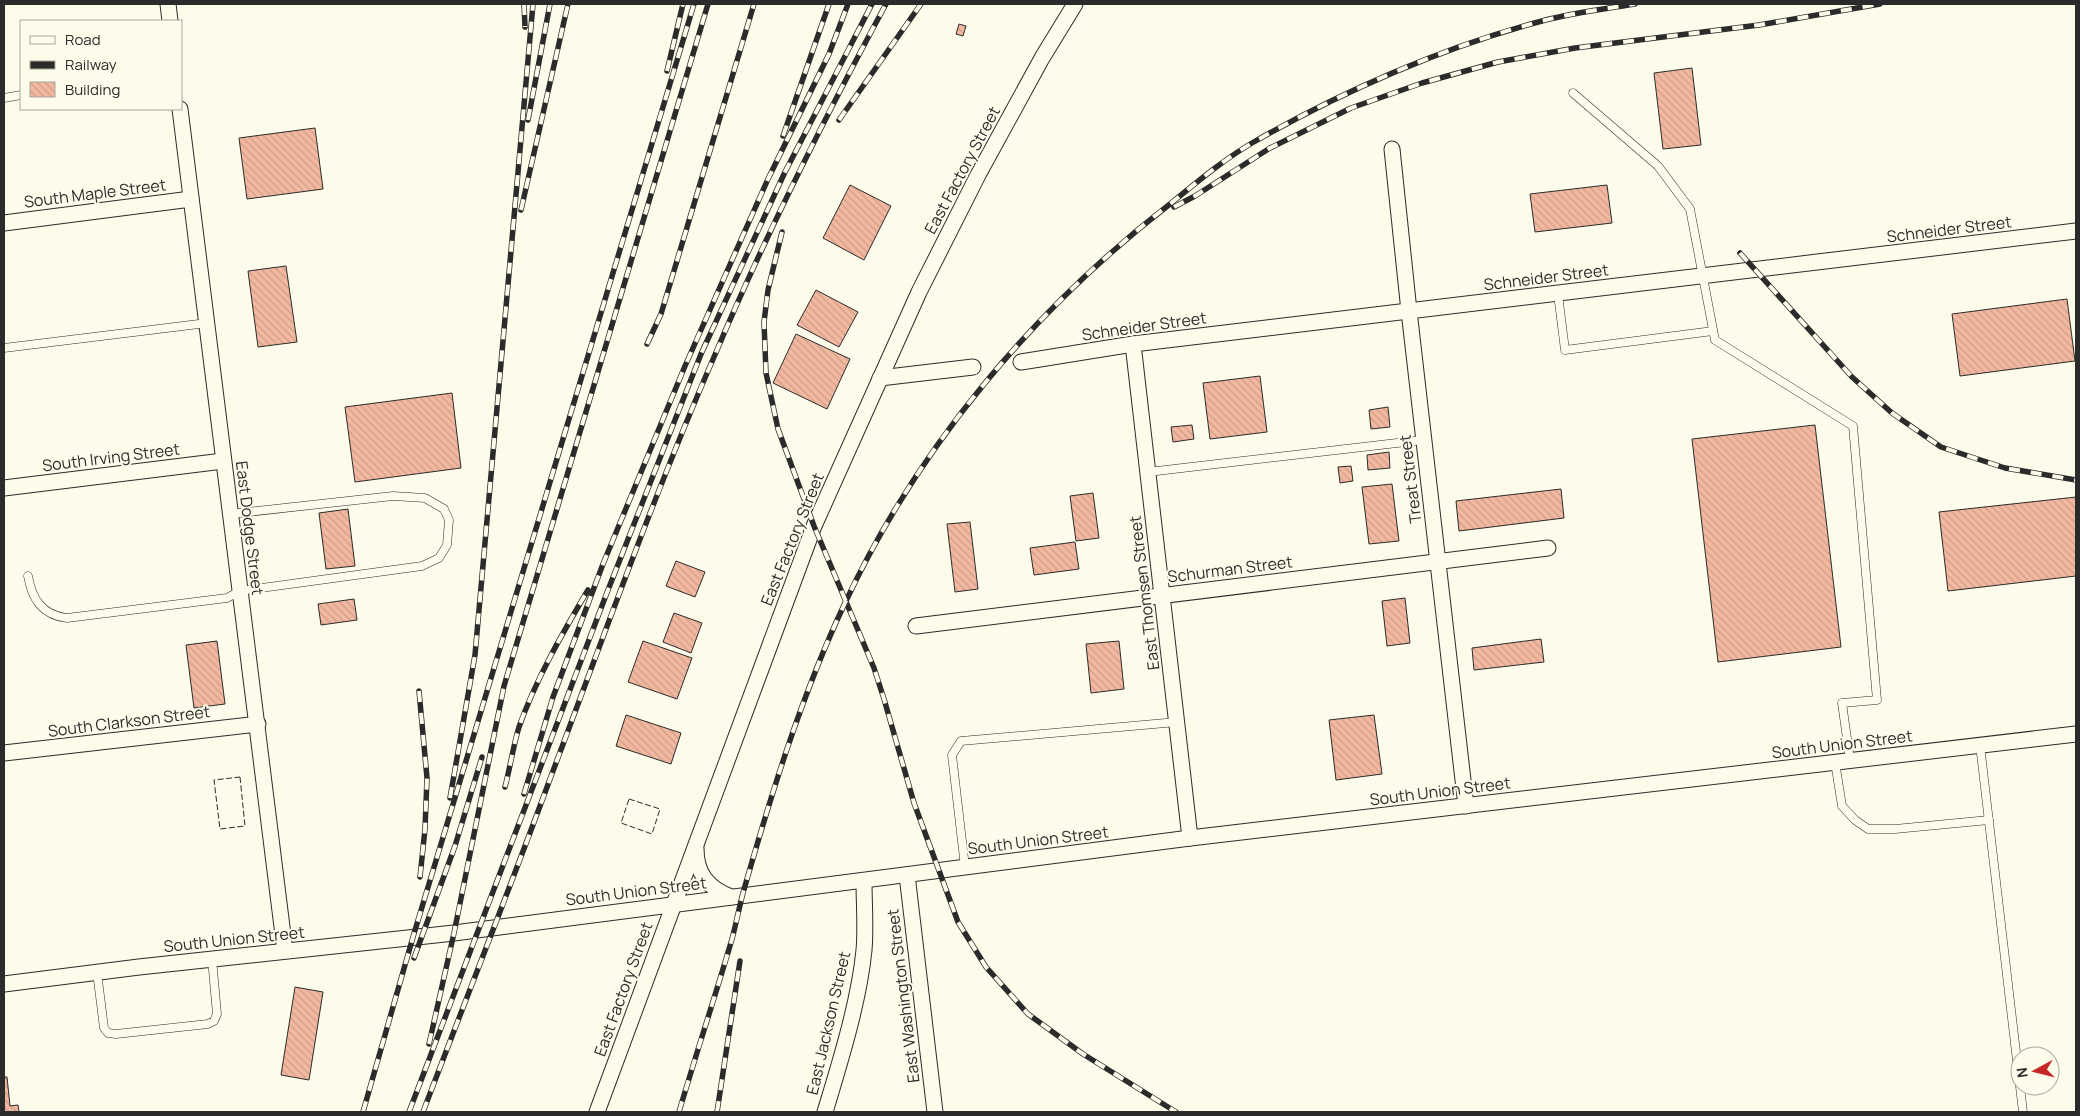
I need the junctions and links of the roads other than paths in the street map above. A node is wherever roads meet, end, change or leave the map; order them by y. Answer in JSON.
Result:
{"nodes":[{"id":1,"x":168,"y":4,"type":"edge"},
{"id":2,"x":1075,"y":4,"type":"edge"},
{"id":3,"x":170,"y":20,"type":"edge"},
{"id":4,"x":1573,"y":93,"type":"dead end"},
{"id":5,"x":20,"y":95,"type":"edge"},
{"id":6,"x":4,"y":98,"type":"edge"},
{"id":7,"x":180,"y":110,"type":"edge"},
{"id":8,"x":1392,"y":149,"type":"dead end"},
{"id":9,"x":191,"y":199,"type":"junction"},
{"id":10,"x":4,"y":223,"type":"edge"},
{"id":11,"x":2076,"y":231,"type":"edge"},
{"id":12,"x":1701,"y":277,"type":"junction"},
{"id":13,"x":1558,"y":294,"type":"junction"},
{"id":14,"x":1408,"y":311,"type":"junction"},
{"id":15,"x":207,"y":323,"type":"junction"},
{"id":16,"x":1713,"y":331,"type":"junction"},
{"id":17,"x":1133,"y":344,"type":"junction"},
{"id":18,"x":4,"y":348,"type":"edge"},
{"id":19,"x":1021,"y":362,"type":"dead end"},
{"id":20,"x":973,"y":367,"type":"dead end"},
{"id":21,"x":880,"y":378,"type":"junction"},
{"id":22,"x":1423,"y":440,"type":"junction"},
{"id":23,"x":223,"y":461,"type":"junction"},
{"id":24,"x":1148,"y":472,"type":"junction"},
{"id":25,"x":4,"y":488,"type":"edge"},
{"id":26,"x":230,"y":514,"type":"junction"},
{"id":27,"x":1548,"y":548,"type":"dead end"},
{"id":28,"x":1437,"y":561,"type":"junction"},
{"id":29,"x":28,"y":576,"type":"dead end"},
{"id":30,"x":240,"y":591,"type":"junction"},
{"id":31,"x":1162,"y":594,"type":"junction"},
{"id":32,"x":916,"y":626,"type":"dead end"},
{"id":33,"x":1177,"y":722,"type":"junction"},
{"id":34,"x":258,"y":724,"type":"junction"},
{"id":35,"x":2076,"y":734,"type":"edge"},
{"id":36,"x":1980,"y":745,"type":"junction"},
{"id":37,"x":4,"y":753,"type":"edge"},
{"id":38,"x":1843,"y":761,"type":"junction"},
{"id":39,"x":1466,"y":806,"type":"junction"},
{"id":40,"x":1989,"y":820,"type":"junction"},
{"id":41,"x":1190,"y":838,"type":"junction"},
{"id":42,"x":696,"y":841,"type":"junction"},
{"id":43,"x":965,"y":867,"type":"junction"},
{"id":44,"x":907,"y":875,"type":"junction"},
{"id":45,"x":864,"y":881,"type":"junction"},
{"id":46,"x":731,"y":897,"type":"junction"},
{"id":47,"x":673,"y":904,"type":"junction"},
{"id":48,"x":285,"y":951,"type":"junction"},
{"id":49,"x":212,"y":959,"type":"junction"},
{"id":50,"x":97,"y":972,"type":"junction"},
{"id":51,"x":4,"y":984,"type":"edge"},
{"id":52,"x":597,"y":1112,"type":"edge"},
{"id":53,"x":825,"y":1112,"type":"edge"},
{"id":54,"x":935,"y":1112,"type":"edge"},
{"id":55,"x":2023,"y":1112,"type":"edge"}],
"edges":[{"from":1,"to":3,"type":"street"},
{"from":2,"to":21,"type":"street","name":"East Factory Street"},
{"from":4,"to":12,"type":"lane"},
{"from":5,"to":6,"type":"lane"},
{"from":7,"to":9,"type":"street","name":"East Dodge Street"},
{"from":8,"to":14,"type":"street","name":"Treat Street"},
{"from":9,"to":10,"type":"street","name":"South Maple Street"},
{"from":9,"to":15,"type":"street","name":"East Dodge Street"},
{"from":11,"to":12,"type":"street","name":"Schneider Street"},
{"from":12,"to":13,"type":"street","name":"Schneider Street"},
{"from":12,"to":16,"type":"lane"},
{"from":13,"to":14,"type":"street","name":"Schneider Street"},
{"from":13,"to":16,"type":"lane"},
{"from":14,"to":17,"type":"street","name":"Schneider Street"},
{"from":14,"to":22,"type":"street","name":"Treat Street"},
{"from":15,"to":18,"type":"lane"},
{"from":15,"to":23,"type":"street","name":"East Dodge Street"},
{"from":16,"to":38,"type":"lane"},
{"from":17,"to":19,"type":"street","name":"Schneider Street"},
{"from":17,"to":24,"type":"street","name":"East Thomsen Street"},
{"from":20,"to":21,"type":"street"},
{"from":21,"to":42,"type":"street","name":"East Factory Street"},
{"from":22,"to":24,"type":"lane"},
{"from":22,"to":28,"type":"street","name":"Treat Street"},
{"from":23,"to":25,"type":"street","name":"South Irving Street"},
{"from":23,"to":26,"type":"street","name":"East Dodge Street"},
{"from":24,"to":31,"type":"street","name":"East Thomsen Street"},
{"from":26,"to":30,"type":"street","name":"East Dodge Street"},
{"from":26,"to":30,"type":"lane"},
{"from":27,"to":28,"type":"street","name":"Schurman Street"},
{"from":28,"to":31,"type":"street","name":"Schurman Street"},
{"from":28,"to":39,"type":"street","name":"Treat Street"},
{"from":29,"to":30,"type":"lane"},
{"from":30,"to":34,"type":"street","name":"East Dodge Street"},
{"from":31,"to":32,"type":"street","name":"Schurman Street"},
{"from":31,"to":33,"type":"street","name":"East Thomsen Street"},
{"from":33,"to":41,"type":"street","name":"East Thomsen Street"},
{"from":33,"to":43,"type":"lane"},
{"from":34,"to":37,"type":"street","name":"South Clarkson Street"},
{"from":34,"to":48,"type":"street","name":"East Dodge Street"},
{"from":35,"to":36,"type":"street","name":"South Union Street"},
{"from":36,"to":38,"type":"street","name":"South Union Street"},
{"from":36,"to":40,"type":"lane"},
{"from":38,"to":39,"type":"street","name":"South Union Street"},
{"from":38,"to":40,"type":"lane"},
{"from":39,"to":41,"type":"street","name":"South Union Street"},
{"from":40,"to":55,"type":"lane"},
{"from":41,"to":43,"type":"street","name":"South Union Street"},
{"from":42,"to":46,"type":"street"},
{"from":42,"to":47,"type":"street","name":"East Factory Street"},
{"from":43,"to":44,"type":"street","name":"South Union Street"},
{"from":44,"to":45,"type":"street","name":"South Union Street"},
{"from":44,"to":54,"type":"street","name":"East Washington Street"},
{"from":45,"to":46,"type":"street","name":"South Union Street"},
{"from":45,"to":53,"type":"street","name":"East Jackson Street"},
{"from":46,"to":47,"type":"street","name":"South Union Street"},
{"from":47,"to":48,"type":"street","name":"South Union Street"},
{"from":47,"to":52,"type":"street","name":"East Factory Street"},
{"from":48,"to":49,"type":"street","name":"South Union Street"},
{"from":49,"to":50,"type":"street","name":"South Union Street"},
{"from":49,"to":50,"type":"lane"},
{"from":50,"to":51,"type":"street","name":"South Union Street"}]}
